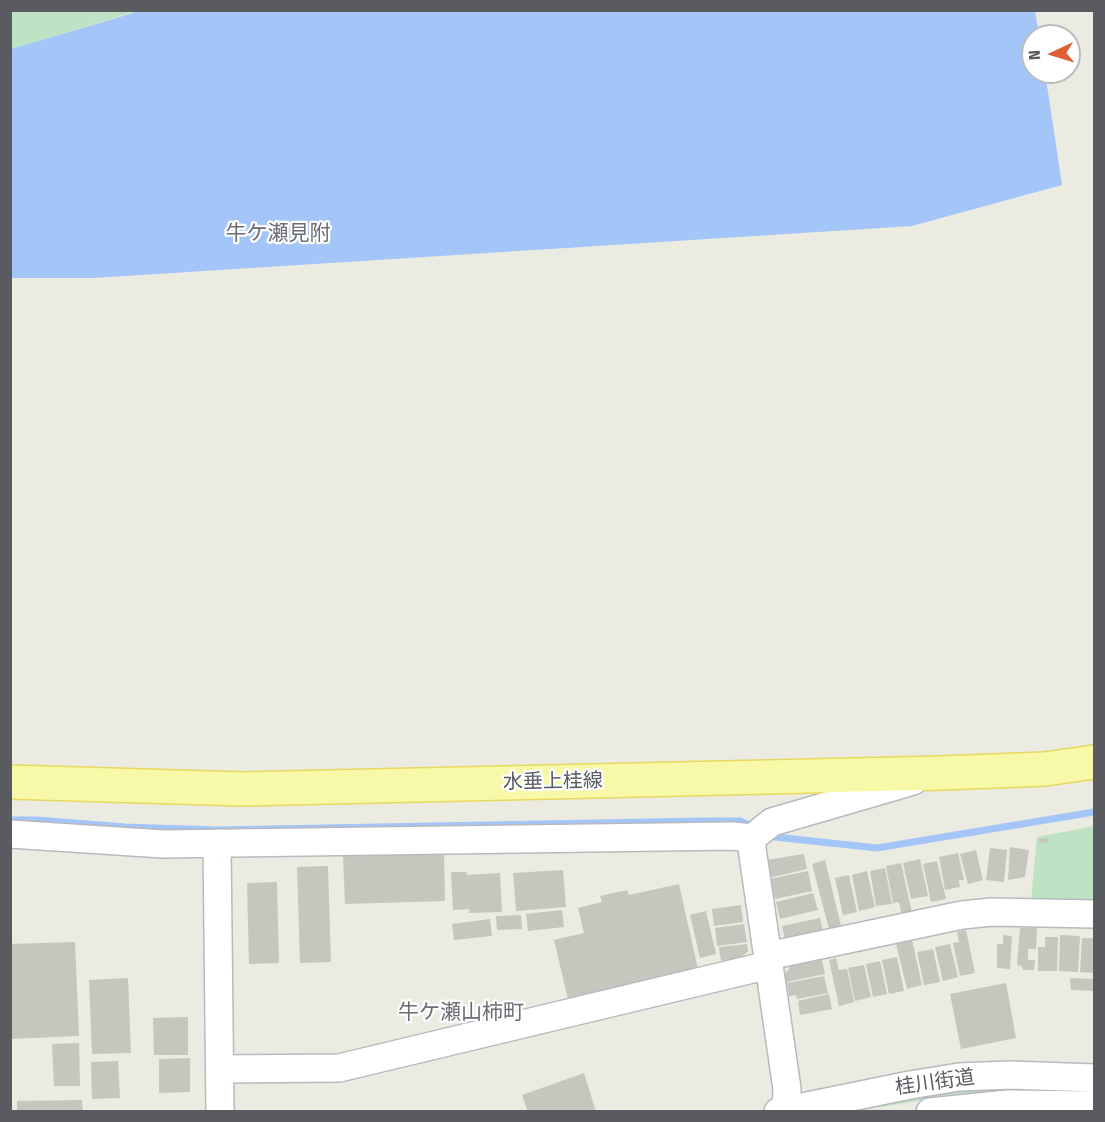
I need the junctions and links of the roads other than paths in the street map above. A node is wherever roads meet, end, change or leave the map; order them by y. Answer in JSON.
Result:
{"nodes":[{"id":1,"x":1095,"y":762,"type":"edge"},
{"id":2,"x":941,"y":773,"type":"junction"},
{"id":3,"x":10,"y":782,"type":"edge"},
{"id":4,"x":759,"y":832,"type":"junction"},
{"id":5,"x":10,"y":834,"type":"edge"},
{"id":6,"x":217,"y":843,"type":"junction"},
{"id":7,"x":1095,"y":914,"type":"edge"},
{"id":8,"x":768,"y":961,"type":"junction"},
{"id":9,"x":220,"y":1070,"type":"junction"},
{"id":10,"x":1095,"y":1078,"type":"edge"},
{"id":11,"x":1095,"y":1105,"type":"edge"},
{"id":12,"x":974,"y":1109,"type":"edge"},
{"id":13,"x":784,"y":1110,"type":"edge"},
{"id":14,"x":220,"y":1112,"type":"edge"},
{"id":15,"x":930,"y":1112,"type":"edge"}],
"edges":[{"from":1,"to":2,"type":"main road","name":"水垂上桂線"},
{"from":2,"to":3,"type":"main road","name":"水垂上桂線"},
{"from":2,"to":4,"type":"street"},
{"from":4,"to":6,"type":"street"},
{"from":4,"to":8,"type":"street"},
{"from":5,"to":6,"type":"street"},
{"from":6,"to":9,"type":"street"},
{"from":7,"to":8,"type":"street"},
{"from":8,"to":9,"type":"street"},
{"from":8,"to":13,"type":"street"},
{"from":9,"to":14,"type":"street"},
{"from":10,"to":13,"type":"street","name":"桂川街道"},
{"from":11,"to":12,"type":"street","name":"桂川街道"},
{"from":12,"to":15,"type":"street","name":"桂川街道"}]}
